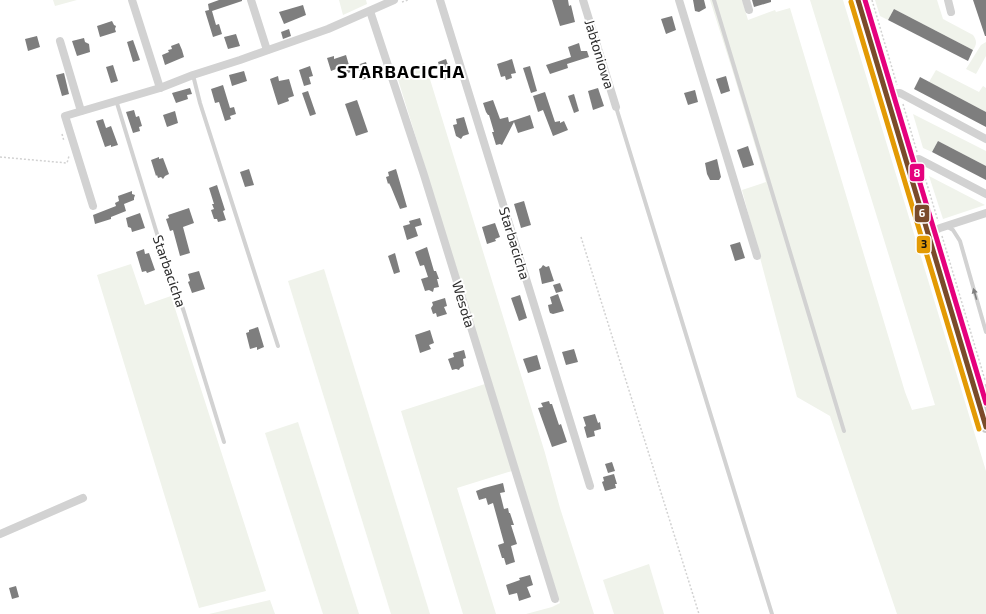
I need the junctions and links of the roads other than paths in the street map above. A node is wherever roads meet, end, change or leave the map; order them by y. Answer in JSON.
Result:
{"nodes":[{"id":1,"x":132,"y":0,"type":"edge"},
{"id":2,"x":251,"y":0,"type":"edge"},
{"id":3,"x":394,"y":0,"type":"edge"},
{"id":4,"x":440,"y":0,"type":"edge"},
{"id":5,"x":583,"y":0,"type":"edge"},
{"id":6,"x":679,"y":0,"type":"edge"},
{"id":7,"x":714,"y":0,"type":"edge"},
{"id":8,"x":746,"y":0,"type":"edge"},
{"id":9,"x":858,"y":0,"type":"edge"},
{"id":10,"x":948,"y":0,"type":"edge"},
{"id":11,"x":370,"y":10,"type":"junction"},
{"id":12,"x":749,"y":10,"type":"dead end"},
{"id":13,"x":951,"y":12,"type":"dead end"},
{"id":14,"x":60,"y":40,"type":"dead end"},
{"id":15,"x":267,"y":50,"type":"junction"},
{"id":16,"x":193,"y":75,"type":"junction"},
{"id":17,"x":160,"y":88,"type":"junction"},
{"id":18,"x":887,"y":94,"type":"junction"},
{"id":19,"x":116,"y":100,"type":"junction"},
{"id":20,"x":616,"y":107,"type":"joint"},
{"id":21,"x":82,"y":111,"type":"junction"},
{"id":22,"x":986,"y":139,"type":"edge"},
{"id":23,"x":913,"y":160,"type":"junction"},
{"id":24,"x":986,"y":194,"type":"edge"},
{"id":25,"x":92,"y":206,"type":"dead end"},
{"id":26,"x":986,"y":213,"type":"edge"},
{"id":27,"x":943,"y":227,"type":"junction"},
{"id":28,"x":928,"y":234,"type":"junction"},
{"id":29,"x":757,"y":256,"type":"dead end"},
{"id":30,"x":986,"y":332,"type":"edge"},
{"id":31,"x":278,"y":346,"type":"dead end"},
{"id":32,"x":981,"y":390,"type":"edge"},
{"id":33,"x":986,"y":427,"type":"edge"},
{"id":34,"x":844,"y":431,"type":"dead end"},
{"id":35,"x":224,"y":442,"type":"dead end"},
{"id":36,"x":590,"y":486,"type":"dead end"},
{"id":37,"x":83,"y":498,"type":"dead end"},
{"id":38,"x":0,"y":534,"type":"edge"},
{"id":39,"x":555,"y":599,"type":"dead end"},
{"id":40,"x":772,"y":614,"type":"edge"}],
"edges":[{"from":1,"to":17,"type":"street"},
{"from":2,"to":15,"type":"street"},
{"from":3,"to":11,"type":"street"},
{"from":4,"to":36,"type":"street","name":"Starbacicha"},
{"from":5,"to":20,"type":"street","name":"Jabłoniowa"},
{"from":6,"to":29,"type":"street"},
{"from":7,"to":34,"type":"lane"},
{"from":8,"to":12,"type":"street"},
{"from":9,"to":18,"type":"street"},
{"from":10,"to":13,"type":"street"},
{"from":11,"to":15,"type":"street"},
{"from":11,"to":39,"type":"street","name":"Wesoła"},
{"from":14,"to":21,"type":"street"},
{"from":15,"to":16,"type":"street"},
{"from":16,"to":17,"type":"street"},
{"from":16,"to":31,"type":"lane"},
{"from":17,"to":19,"type":"street"},
{"from":18,"to":22,"type":"street"},
{"from":18,"to":23,"type":"street"},
{"from":19,"to":21,"type":"street"},
{"from":19,"to":35,"type":"lane","name":"Starbacicha"},
{"from":20,"to":40,"type":"lane"},
{"from":21,"to":25,"type":"street"},
{"from":23,"to":24,"type":"street"},
{"from":23,"to":28,"type":"street"},
{"from":26,"to":27,"type":"street"},
{"from":27,"to":28,"type":"street"},
{"from":30,"to":27,"type":"lane","one_way":true},
{"from":28,"to":32,"type":"street"},
{"from":32,"to":33,"type":"street"},
{"from":37,"to":38,"type":"street"}]}
